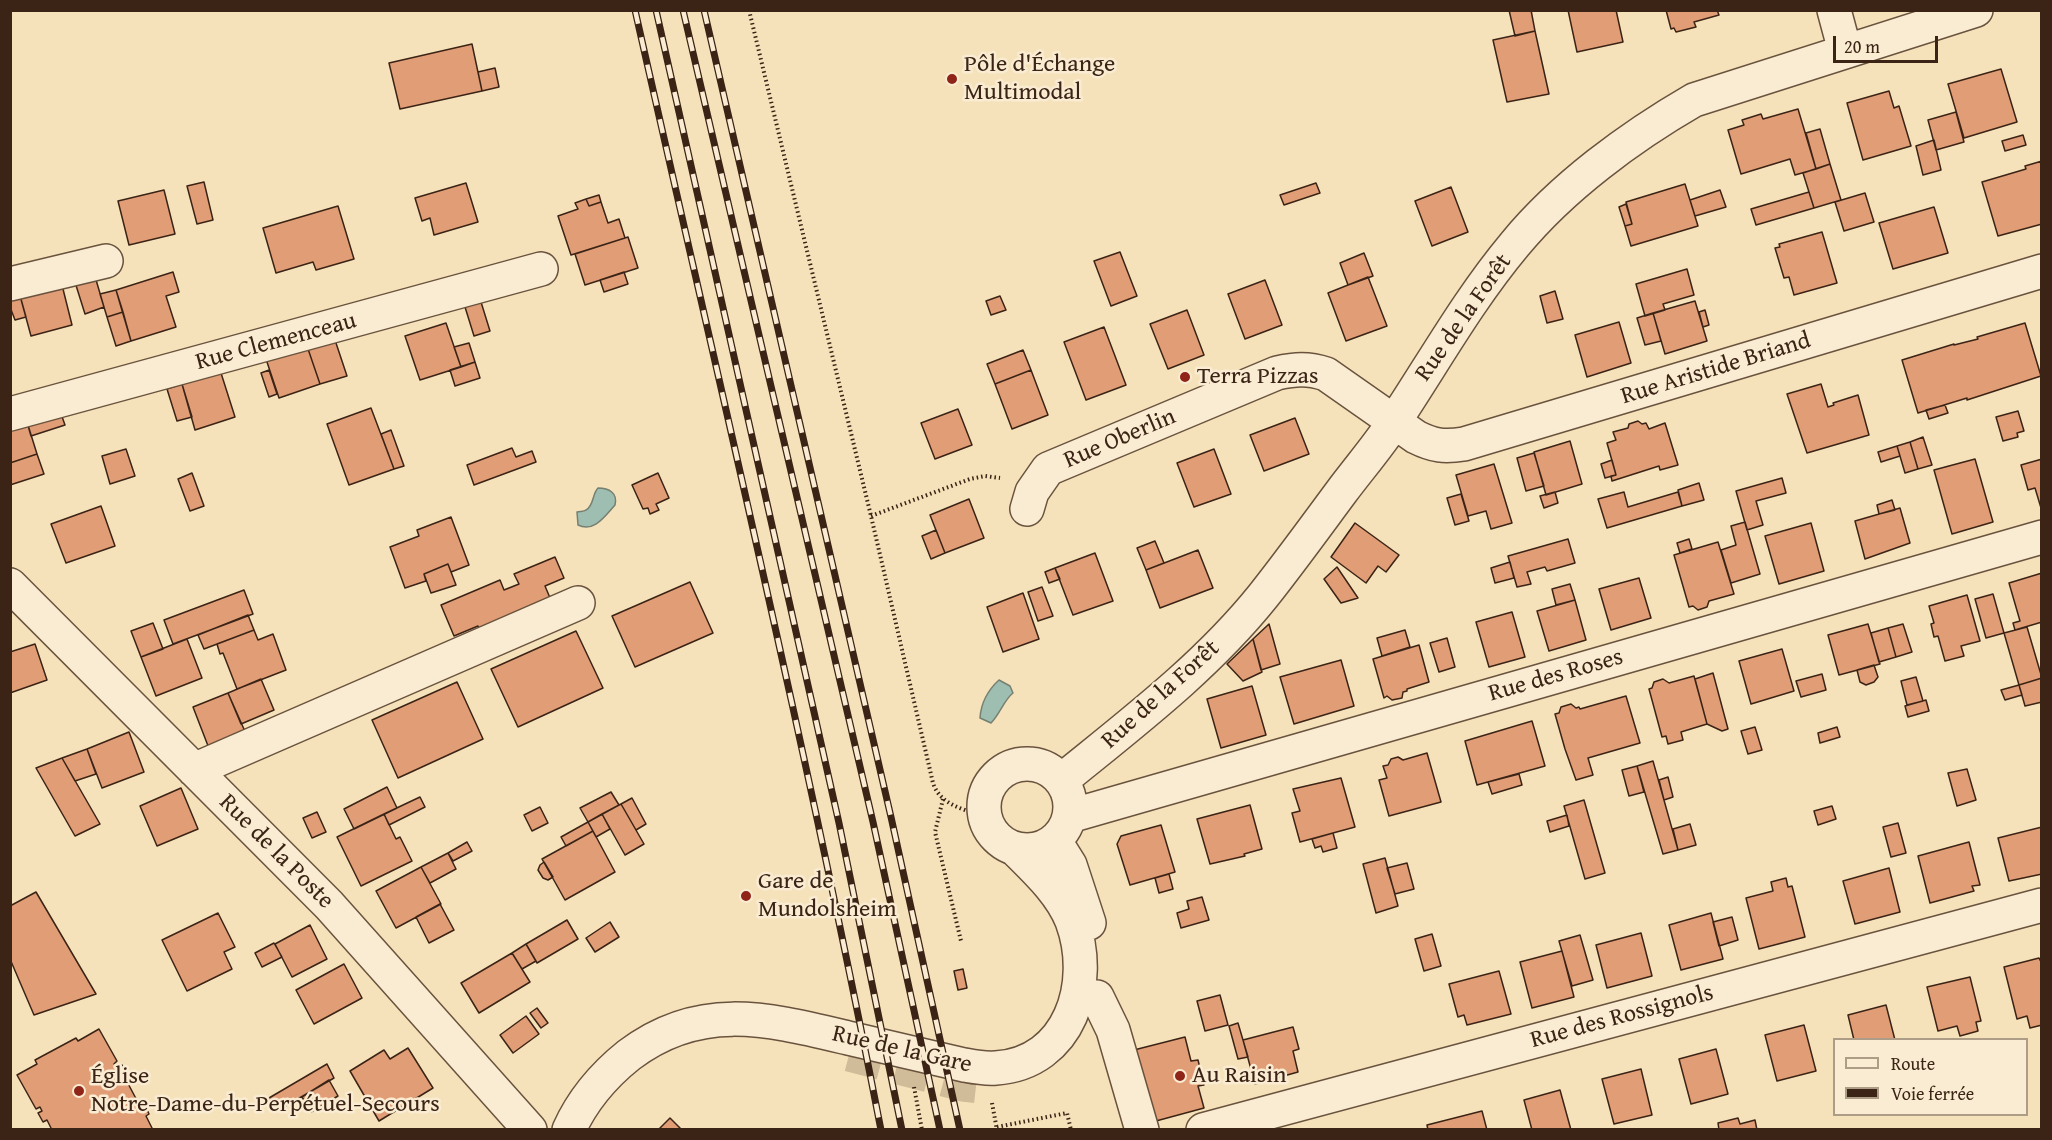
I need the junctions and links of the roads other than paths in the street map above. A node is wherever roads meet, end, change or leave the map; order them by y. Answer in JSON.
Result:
{"nodes":[{"id":1,"x":1834,"y":10,"type":"edge"},
{"id":2,"x":1976,"y":10,"type":"edge"},
{"id":3,"x":1845,"y":51,"type":"junction"},
{"id":4,"x":106,"y":261,"type":"dead end"},
{"id":5,"x":541,"y":270,"type":"dead end"},
{"id":6,"x":2042,"y":271,"type":"edge"},
{"id":7,"x":10,"y":284,"type":"edge"},
{"id":8,"x":10,"y":414,"type":"edge"},
{"id":9,"x":1395,"y":421,"type":"junction"},
{"id":10,"x":1027,"y":508,"type":"dead end"},
{"id":11,"x":2042,"y":537,"type":"edge"},
{"id":12,"x":17,"y":601,"type":"edge"},
{"id":13,"x":578,"y":603,"type":"dead end"},
{"id":14,"x":194,"y":770,"type":"junction"},
{"id":15,"x":1062,"y":780,"type":"junction"},
{"id":16,"x":1062,"y":829,"type":"junction"},
{"id":17,"x":1016,"y":850,"type":"junction"},
{"id":18,"x":2042,"y":905,"type":"edge"},
{"id":19,"x":1097,"y":997,"type":"junction"},
{"id":20,"x":840,"y":1044,"type":"junction"},
{"id":21,"x":986,"y":1078,"type":"junction"},
{"id":22,"x":530,"y":1130,"type":"edge"},
{"id":23,"x":569,"y":1130,"type":"edge"},
{"id":24,"x":580,"y":1130,"type":"edge"},
{"id":25,"x":1142,"y":1130,"type":"edge"},
{"id":26,"x":1203,"y":1130,"type":"edge"}],
"edges":[{"from":1,"to":3,"type":"street"},
{"from":2,"to":3,"type":"street","name":"Rue de la Forêt"},
{"from":3,"to":9,"type":"street","name":"Rue de la Forêt"},
{"from":4,"to":7,"type":"street"},
{"from":5,"to":8,"type":"street","name":"Rue Clemenceau"},
{"from":6,"to":9,"type":"street","name":"Rue Aristide Briand"},
{"from":9,"to":10,"type":"street","name":"Rue Oberlin"},
{"from":9,"to":15,"type":"street","name":"Rue de la Forêt"},
{"from":11,"to":16,"type":"street","name":"Rue des Roses"},
{"from":12,"to":14,"type":"street","name":"Rue de la Poste"},
{"from":13,"to":14,"type":"street"},
{"from":14,"to":22,"type":"street","name":"Rue de la Poste"},
{"from":15,"to":16,"type":"street"},
{"from":15,"to":17,"type":"street"},
{"from":16,"to":17,"type":"street"},
{"from":16,"to":19,"type":"street","name":"Rue de la Gare"},
{"from":17,"to":21,"type":"street","name":"Rue de la Gare"},
{"from":18,"to":26,"type":"street","name":"Rue des Rossignols"},
{"from":19,"to":21,"type":"street","name":"Rue de la Gare"},
{"from":19,"to":25,"type":"street"},
{"from":20,"to":21,"type":"street","name":"Rue de la Gare"},
{"from":20,"to":23,"type":"street","name":"Rue de la Gare"},
{"from":20,"to":24,"type":"street","name":"Rue de la Gare"}]}
